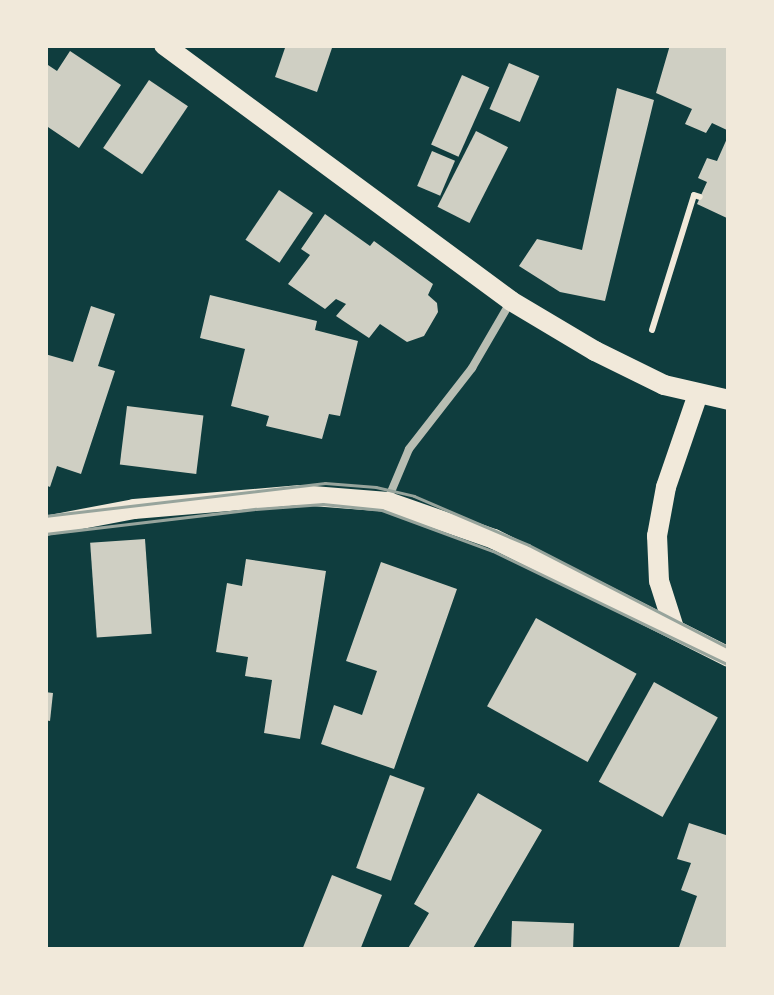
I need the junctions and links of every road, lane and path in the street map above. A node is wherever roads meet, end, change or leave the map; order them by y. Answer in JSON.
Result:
{"nodes":[{"id":1,"x":164,"y":45,"type":"edge"},
{"id":2,"x":700,"y":197,"type":"dead end"},
{"id":3,"x":511,"y":301,"type":"junction"},
{"id":4,"x":652,"y":330,"type":"dead end"},
{"id":5,"x":698,"y":394,"type":"junction"},
{"id":6,"x":729,"y":400,"type":"edge"},
{"id":7,"x":388,"y":502,"type":"junction"},
{"id":8,"x":45,"y":526,"type":"edge"},
{"id":9,"x":674,"y":628,"type":"junction"},
{"id":10,"x":729,"y":657,"type":"edge"}],
"edges":[{"from":1,"to":3,"type":"main road"},
{"from":2,"to":4,"type":"path"},
{"from":3,"to":5,"type":"main road"},
{"from":3,"to":7,"type":"lane"},
{"from":5,"to":6,"type":"main road"},
{"from":5,"to":9,"type":"main road"},
{"from":7,"to":8,"type":"main road"},
{"from":7,"to":9,"type":"main road"},
{"from":9,"to":10,"type":"main road"}]}
